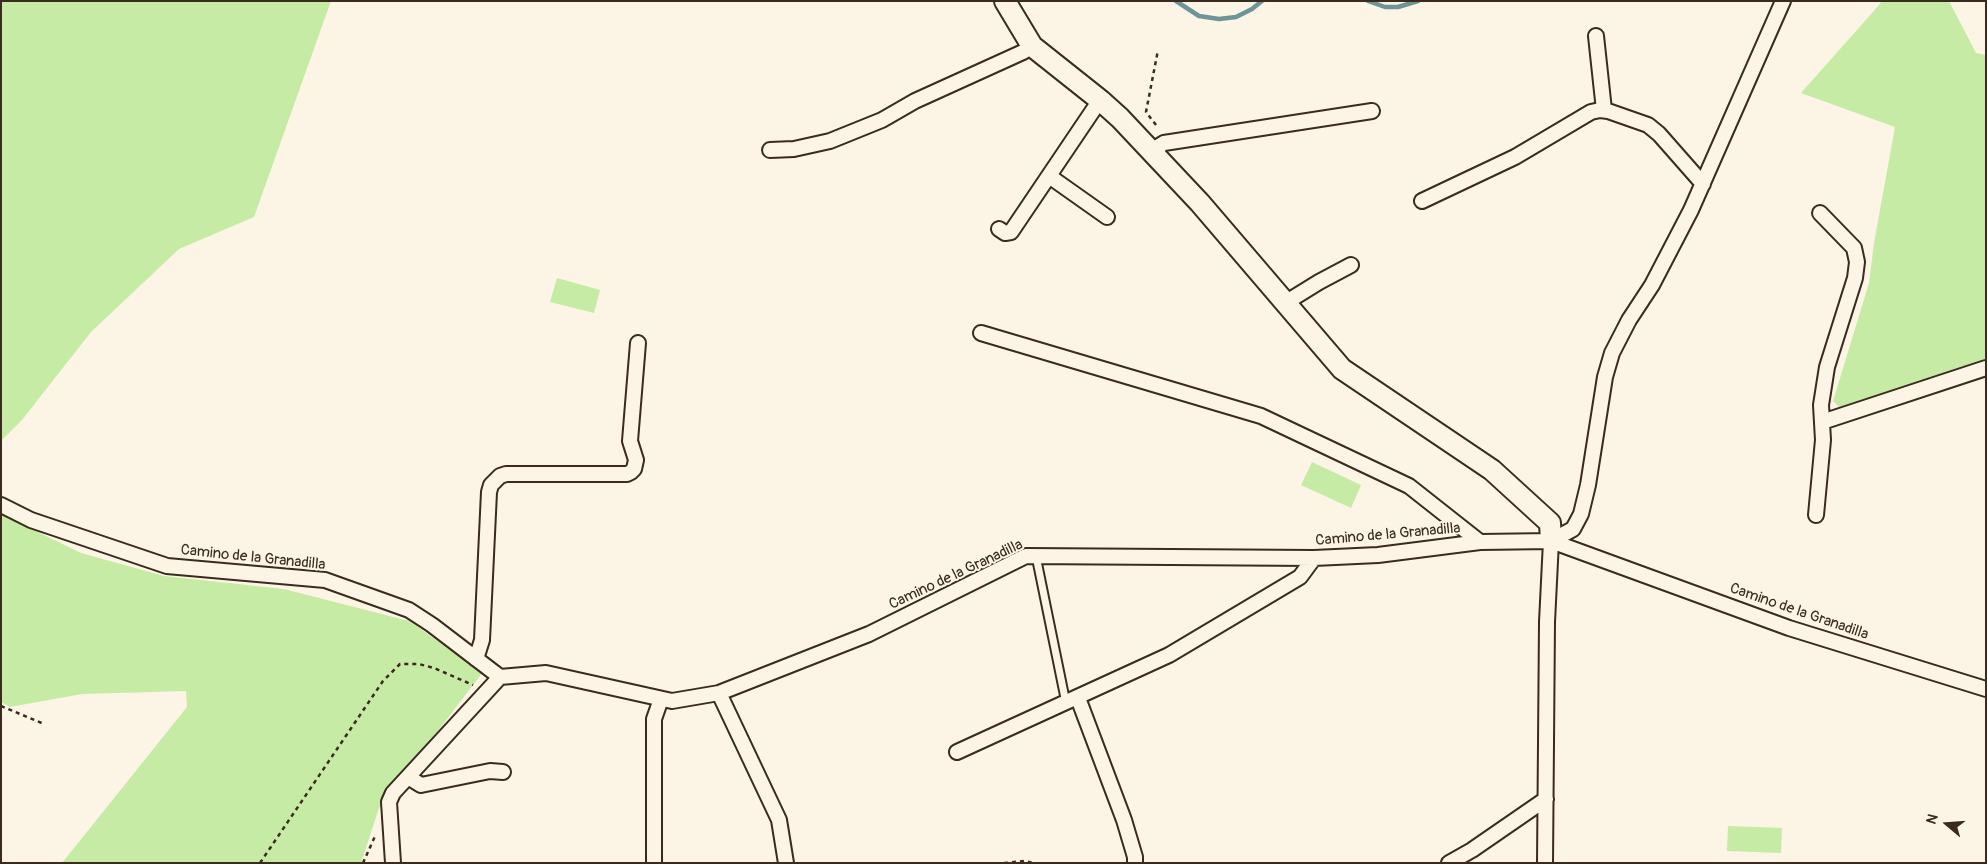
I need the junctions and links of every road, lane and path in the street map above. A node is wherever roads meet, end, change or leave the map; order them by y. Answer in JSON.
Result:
{"nodes":[{"id":1,"x":1005,"y":1,"type":"edge"},
{"id":2,"x":1783,"y":1,"type":"edge"},
{"id":3,"x":1596,"y":36,"type":"dead end"},
{"id":4,"x":1032,"y":46,"type":"junction"},
{"id":5,"x":1158,"y":50,"type":"dead end"},
{"id":6,"x":1100,"y":100,"type":"junction"},
{"id":7,"x":1604,"y":110,"type":"junction"},
{"id":8,"x":1372,"y":111,"type":"dead end"},
{"id":9,"x":1156,"y":125,"type":"dead end"},
{"id":10,"x":770,"y":150,"type":"dead end"},
{"id":11,"x":1151,"y":151,"type":"junction"},
{"id":12,"x":1049,"y":176,"type":"junction"},
{"id":13,"x":1703,"y":184,"type":"junction"},
{"id":14,"x":1422,"y":201,"type":"dead end"},
{"id":15,"x":1820,"y":213,"type":"dead end"},
{"id":16,"x":1107,"y":217,"type":"dead end"},
{"id":17,"x":999,"y":229,"type":"dead end"},
{"id":18,"x":1351,"y":266,"type":"dead end"},
{"id":19,"x":1285,"y":303,"type":"junction"},
{"id":20,"x":981,"y":333,"type":"dead end"},
{"id":21,"x":638,"y":343,"type":"dead end"},
{"id":22,"x":1986,"y":368,"type":"edge"},
{"id":23,"x":1822,"y":422,"type":"junction"},
{"id":24,"x":1,"y":505,"type":"edge"},
{"id":25,"x":1816,"y":515,"type":"dead end"},
{"id":26,"x":1551,"y":541,"type":"junction"},
{"id":27,"x":1480,"y":542,"type":"junction"},
{"id":28,"x":1036,"y":555,"type":"junction"},
{"id":29,"x":1314,"y":558,"type":"junction"},
{"id":30,"x":476,"y":659,"type":"junction"},
{"id":31,"x":500,"y":678,"type":"junction"},
{"id":32,"x":1986,"y":688,"type":"edge"},
{"id":33,"x":489,"y":689,"type":"junction"},
{"id":34,"x":719,"y":693,"type":"junction"},
{"id":35,"x":661,"y":699,"type":"junction"},
{"id":36,"x":1072,"y":701,"type":"junction"},
{"id":37,"x":1,"y":706,"type":"edge"},
{"id":38,"x":44,"y":724,"type":"dead end"},
{"id":39,"x":957,"y":752,"type":"dead end"},
{"id":40,"x":503,"y":772,"type":"dead end"},
{"id":41,"x":408,"y":777,"type":"junction"},
{"id":42,"x":1546,"y":799,"type":"junction"},
{"id":43,"x":260,"y":863,"type":"edge"},
{"id":44,"x":393,"y":863,"type":"edge"},
{"id":45,"x":654,"y":863,"type":"edge"},
{"id":46,"x":786,"y":863,"type":"edge"},
{"id":47,"x":1004,"y":863,"type":"edge"},
{"id":48,"x":1033,"y":863,"type":"edge"},
{"id":49,"x":1135,"y":863,"type":"edge"},
{"id":50,"x":1449,"y":863,"type":"edge"},
{"id":51,"x":1545,"y":863,"type":"edge"}],
"edges":[{"from":1,"to":4,"type":"street"},
{"from":2,"to":13,"type":"street"},
{"from":3,"to":7,"type":"street"},
{"from":4,"to":6,"type":"street"},
{"from":4,"to":10,"type":"street"},
{"from":5,"to":9,"type":"path"},
{"from":6,"to":11,"type":"street"},
{"from":6,"to":12,"type":"street"},
{"from":7,"to":13,"type":"street"},
{"from":7,"to":14,"type":"street"},
{"from":8,"to":11,"type":"street"},
{"from":11,"to":19,"type":"street"},
{"from":12,"to":16,"type":"street"},
{"from":12,"to":17,"type":"street"},
{"from":13,"to":26,"type":"street"},
{"from":15,"to":23,"type":"street"},
{"from":18,"to":19,"type":"street"},
{"from":19,"to":26,"type":"street"},
{"from":20,"to":27,"type":"street"},
{"from":21,"to":30,"type":"street"},
{"from":22,"to":23,"type":"street"},
{"from":23,"to":25,"type":"street"},
{"from":24,"to":30,"type":"street","name":"Camino de la Granadilla"},
{"from":26,"to":27,"type":"street","name":"Camino de la Granadilla"},
{"from":26,"to":32,"type":"street","name":"Camino de la Granadilla"},
{"from":26,"to":42,"type":"street"},
{"from":27,"to":29,"type":"street","name":"Camino de la Granadilla"},
{"from":28,"to":29,"type":"street","name":"Camino de la Granadilla"},
{"from":28,"to":34,"type":"street","name":"Camino de la Granadilla"},
{"from":28,"to":36,"type":"lane"},
{"from":29,"to":36,"type":"street"},
{"from":30,"to":31,"type":"street","name":"Camino de la Granadilla"},
{"from":31,"to":33,"type":"street"},
{"from":31,"to":35,"type":"street","name":"Camino de la Granadilla"},
{"from":33,"to":41,"type":"street"},
{"from":33,"to":43,"type":"path"},
{"from":34,"to":35,"type":"street","name":"Camino de la Granadilla"},
{"from":34,"to":46,"type":"street"},
{"from":35,"to":45,"type":"street"},
{"from":36,"to":39,"type":"street"},
{"from":36,"to":49,"type":"street"},
{"from":37,"to":38,"type":"path"},
{"from":40,"to":41,"type":"street"},
{"from":41,"to":44,"type":"street"},
{"from":42,"to":50,"type":"street"},
{"from":42,"to":51,"type":"street"},
{"from":47,"to":48,"type":"path"}]}
